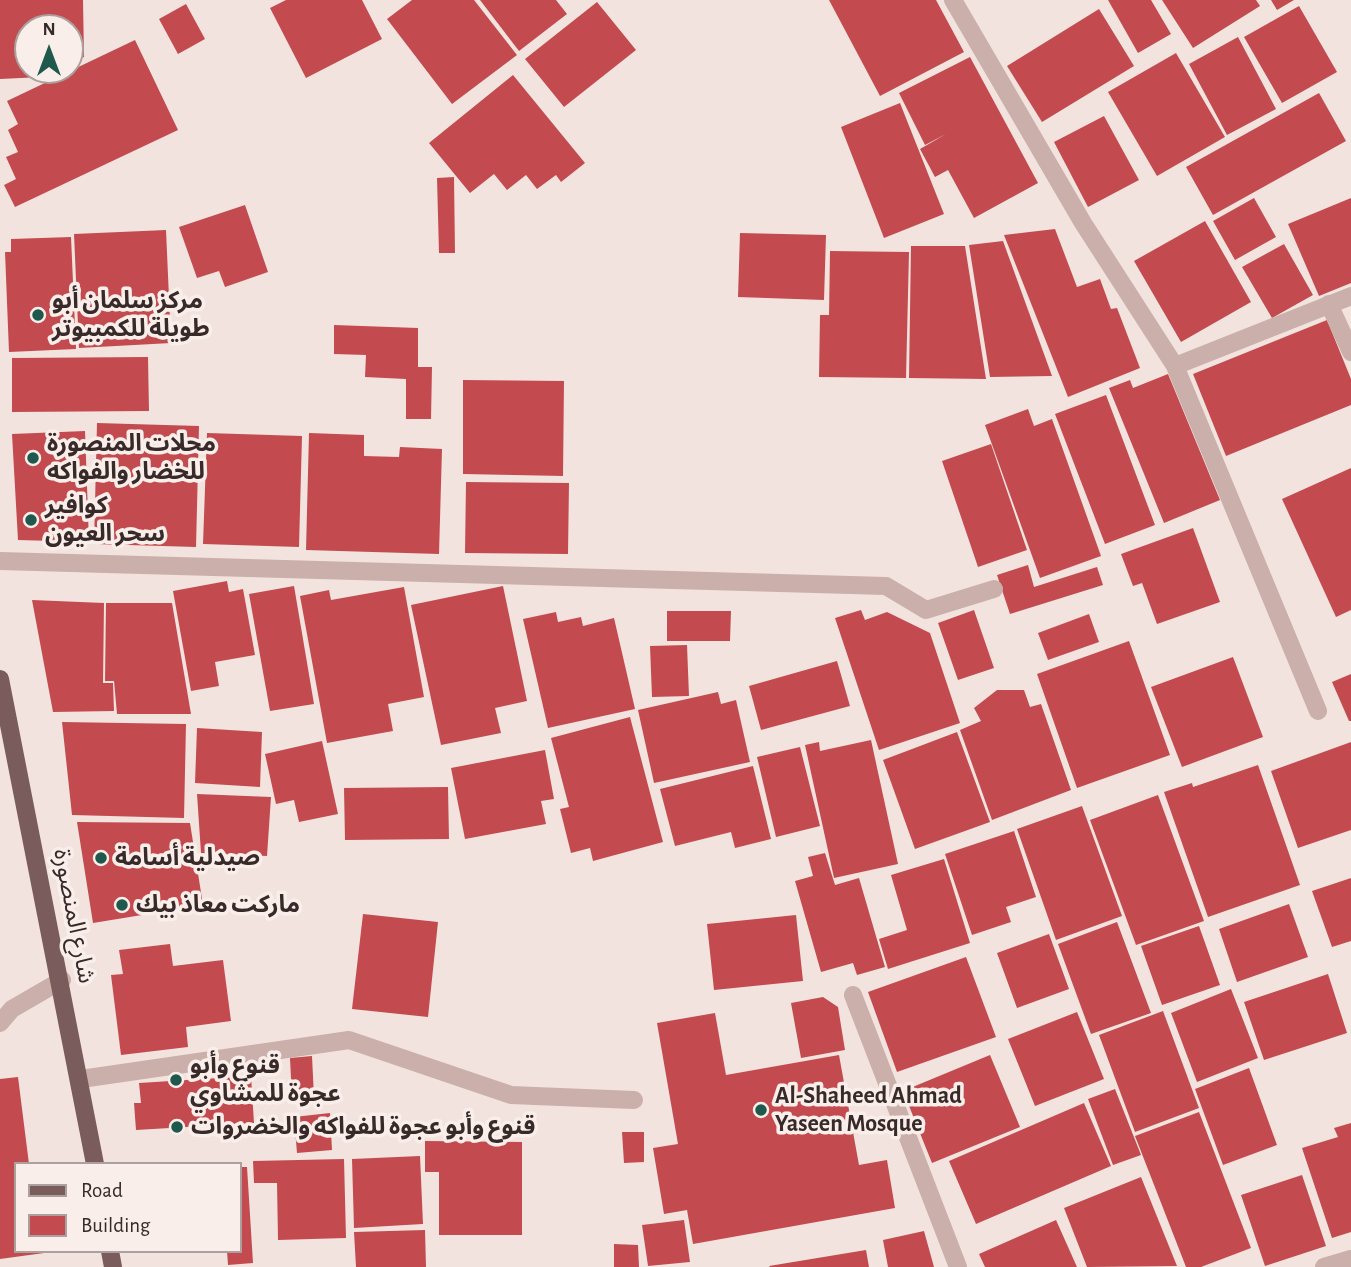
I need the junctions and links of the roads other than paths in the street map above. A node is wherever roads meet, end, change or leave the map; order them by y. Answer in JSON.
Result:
{"nodes":[{"id":1,"x":953,"y":0,"type":"edge"},
{"id":2,"x":1351,"y":296,"type":"edge"},
{"id":3,"x":1329,"y":304,"type":"junction"},
{"id":4,"x":1351,"y":352,"type":"edge"},
{"id":5,"x":1175,"y":366,"type":"junction"},
{"id":6,"x":0,"y":561,"type":"edge"},
{"id":7,"x":994,"y":589,"type":"dead end"},
{"id":8,"x":0,"y":679,"type":"edge"},
{"id":9,"x":1318,"y":711,"type":"dead end"},
{"id":10,"x":62,"y":980,"type":"junction"},
{"id":11,"x":853,"y":995,"type":"dead end"},
{"id":12,"x":4,"y":1011,"type":"edge"},
{"id":13,"x":81,"y":1079,"type":"junction"},
{"id":14,"x":634,"y":1100,"type":"dead end"},
{"id":15,"x":95,"y":1162,"type":"edge"},
{"id":16,"x":1351,"y":1259,"type":"edge"},
{"id":17,"x":958,"y":1267,"type":"edge"},
{"id":18,"x":1324,"y":1267,"type":"edge"}],
"edges":[{"from":1,"to":5,"type":"street"},
{"from":2,"to":3,"type":"street"},
{"from":3,"to":4,"type":"street"},
{"from":3,"to":5,"type":"street"},
{"from":5,"to":9,"type":"street"},
{"from":6,"to":7,"type":"street"},
{"from":8,"to":10,"type":"main road","name":"شارع المنصورة"},
{"from":10,"to":12,"type":"street"},
{"from":10,"to":13,"type":"main road","name":"شارع المنصورة"},
{"from":11,"to":17,"type":"street"},
{"from":13,"to":14,"type":"street"},
{"from":13,"to":15,"type":"main road","name":"شارع المنصورة"},
{"from":16,"to":18,"type":"street"}]}
